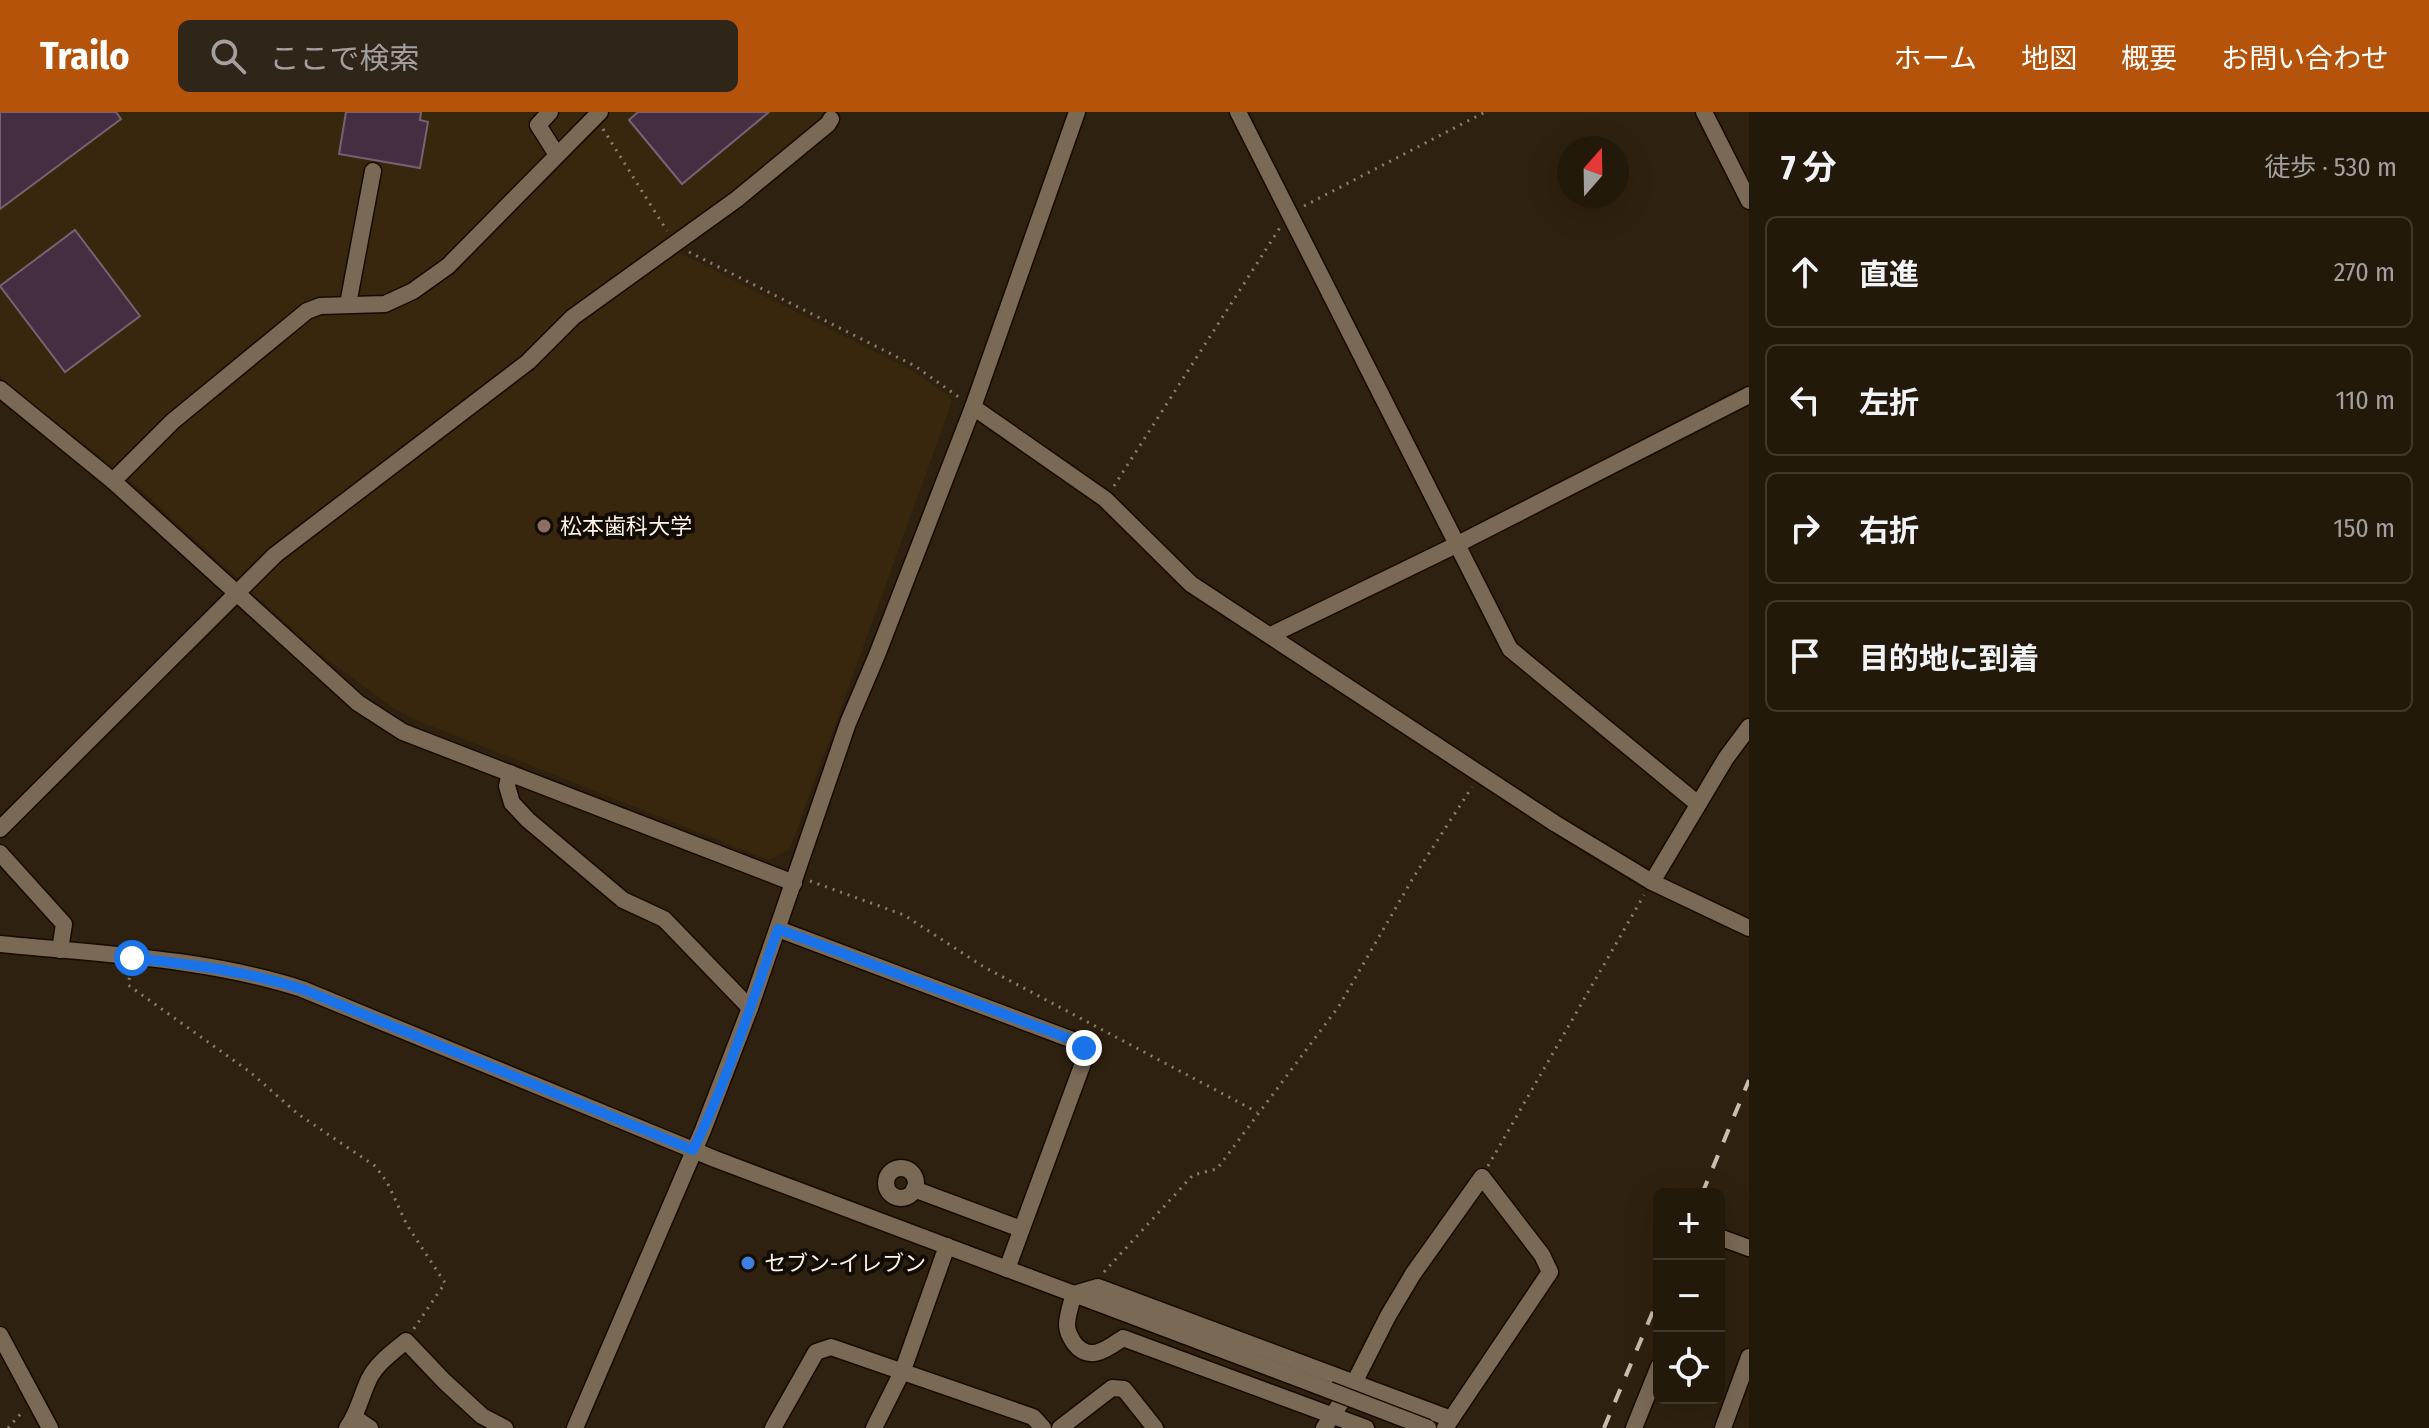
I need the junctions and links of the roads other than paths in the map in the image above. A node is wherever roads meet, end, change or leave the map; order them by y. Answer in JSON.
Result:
{"nodes":[{"id":1,"x":550,"y":112,"type":"edge"},
{"id":2,"x":1077,"y":112,"type":"edge"},
{"id":3,"x":1238,"y":112,"type":"edge"},
{"id":4,"x":1704,"y":112,"type":"edge"},
{"id":5,"x":598,"y":114,"type":"edge"},
{"id":6,"x":831,"y":119,"type":"dead end"},
{"id":7,"x":557,"y":155,"type":"junction"},
{"id":8,"x":373,"y":171,"type":"dead end"},
{"id":9,"x":1749,"y":201,"type":"edge"},
{"id":10,"x":348,"y":304,"type":"junction"},
{"id":11,"x":0,"y":389,"type":"edge"},
{"id":12,"x":1749,"y":395,"type":"edge"},
{"id":13,"x":973,"y":407,"type":"junction"},
{"id":14,"x":113,"y":481,"type":"junction"},
{"id":15,"x":1456,"y":545,"type":"junction"},
{"id":16,"x":235,"y":594,"type":"junction"},
{"id":17,"x":1271,"y":635,"type":"junction"},
{"id":18,"x":1749,"y":727,"type":"edge"},
{"id":19,"x":510,"y":773,"type":"junction"},
{"id":20,"x":1698,"y":804,"type":"junction"},
{"id":21,"x":0,"y":829,"type":"edge"},
{"id":22,"x":0,"y":853,"type":"edge"},
{"id":23,"x":1652,"y":882,"type":"junction"},
{"id":24,"x":794,"y":883,"type":"junction"},
{"id":25,"x":1749,"y":928,"type":"edge"},
{"id":26,"x":778,"y":929,"type":"junction"},
{"id":27,"x":0,"y":944,"type":"edge"},
{"id":28,"x":60,"y":950,"type":"junction"},
{"id":29,"x":750,"y":1008,"type":"junction"},
{"id":30,"x":693,"y":1150,"type":"junction"},
{"id":31,"x":914,"y":1189,"type":"dead end"},
{"id":32,"x":1021,"y":1229,"type":"junction"},
{"id":33,"x":1725,"y":1239,"type":"edge"},
{"id":34,"x":947,"y":1246,"type":"junction"},
{"id":35,"x":1749,"y":1248,"type":"edge"},
{"id":36,"x":1007,"y":1269,"type":"junction"},
{"id":37,"x":1074,"y":1294,"type":"junction"},
{"id":38,"x":0,"y":1335,"type":"edge"},
{"id":39,"x":1749,"y":1357,"type":"edge"},
{"id":40,"x":903,"y":1370,"type":"junction"},
{"id":41,"x":1653,"y":1381,"type":"edge"},
{"id":42,"x":1354,"y":1383,"type":"junction"},
{"id":43,"x":1328,"y":1422,"type":"edge"},
{"id":44,"x":351,"y":1423,"type":"edge"},
{"id":45,"x":1448,"y":1423,"type":"edge"},
{"id":46,"x":50,"y":1428,"type":"edge"},
{"id":47,"x":370,"y":1428,"type":"edge"},
{"id":48,"x":505,"y":1428,"type":"edge"},
{"id":49,"x":575,"y":1428,"type":"edge"},
{"id":50,"x":773,"y":1428,"type":"edge"},
{"id":51,"x":874,"y":1428,"type":"edge"},
{"id":52,"x":1043,"y":1428,"type":"edge"},
{"id":53,"x":1060,"y":1428,"type":"edge"},
{"id":54,"x":1155,"y":1428,"type":"edge"},
{"id":55,"x":1366,"y":1428,"type":"edge"},
{"id":56,"x":1428,"y":1428,"type":"edge"},
{"id":57,"x":1634,"y":1428,"type":"edge"},
{"id":58,"x":1723,"y":1428,"type":"edge"}],
"edges":[{"from":1,"to":7,"type":"street"},
{"from":2,"to":13,"type":"street"},
{"from":3,"to":15,"type":"street"},
{"from":4,"to":9,"type":"street"},
{"from":5,"to":7,"type":"street"},
{"from":6,"to":16,"type":"street"},
{"from":7,"to":10,"type":"street"},
{"from":8,"to":10,"type":"street"},
{"from":10,"to":14,"type":"street"},
{"from":11,"to":14,"type":"street"},
{"from":12,"to":15,"type":"street"},
{"from":13,"to":17,"type":"street"},
{"from":13,"to":24,"type":"street"},
{"from":14,"to":16,"type":"street"},
{"from":15,"to":17,"type":"street"},
{"from":15,"to":20,"type":"street"},
{"from":16,"to":19,"type":"street"},
{"from":16,"to":21,"type":"street"},
{"from":17,"to":23,"type":"street"},
{"from":18,"to":20,"type":"street"},
{"from":19,"to":24,"type":"street"},
{"from":19,"to":29,"type":"street"},
{"from":20,"to":23,"type":"street"},
{"from":22,"to":28,"type":"street"},
{"from":23,"to":25,"type":"street"},
{"from":24,"to":26,"type":"street"},
{"from":26,"to":29,"type":"street"},
{"from":26,"to":32,"type":"street"},
{"from":27,"to":28,"type":"street"},
{"from":28,"to":30,"type":"street"},
{"from":29,"to":30,"type":"street"},
{"from":30,"to":34,"type":"street"},
{"from":30,"to":49,"type":"street"},
{"from":31,"to":32,"type":"street"},
{"from":32,"to":36,"type":"street"},
{"from":33,"to":35,"type":"street"},
{"from":34,"to":36,"type":"street"},
{"from":34,"to":40,"type":"street"},
{"from":36,"to":37,"type":"street"},
{"from":37,"to":42,"type":"street"},
{"from":37,"to":43,"type":"street"},
{"from":37,"to":56,"type":"street","bridge":true},
{"from":38,"to":46,"type":"street"},
{"from":39,"to":58,"type":"street"},
{"from":40,"to":50,"type":"street"},
{"from":40,"to":51,"type":"street"},
{"from":40,"to":52,"type":"street"},
{"from":41,"to":57,"type":"street"},
{"from":42,"to":43,"type":"street"},
{"from":42,"to":45,"type":"street"},
{"from":42,"to":45,"type":"street"},
{"from":43,"to":55,"type":"street"},
{"from":44,"to":47,"type":"street"},
{"from":44,"to":48,"type":"street"},
{"from":53,"to":54,"type":"street"}]}
